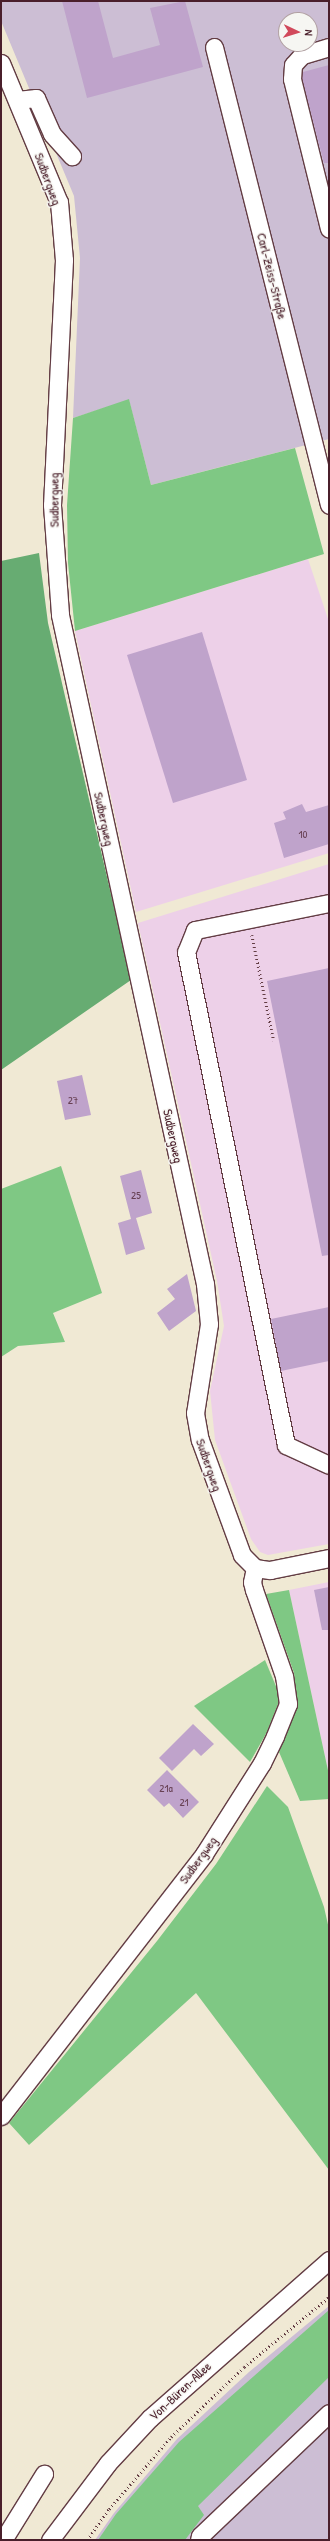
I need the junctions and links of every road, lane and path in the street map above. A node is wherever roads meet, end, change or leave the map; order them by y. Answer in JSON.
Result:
{"nodes":[{"id":1,"x":214,"y":47,"type":"dead end"},
{"id":2,"x":329,"y":47,"type":"edge"},
{"id":3,"x":1,"y":63,"type":"edge"},
{"id":4,"x":17,"y":100,"type":"junction"},
{"id":5,"x":72,"y":156,"type":"dead end"},
{"id":6,"x":329,"y":228,"type":"edge"},
{"id":7,"x":329,"y":505,"type":"edge"},
{"id":8,"x":329,"y":903,"type":"edge"},
{"id":9,"x":248,"y":919,"type":"junction"},
{"id":10,"x":274,"y":1041,"type":"dead end"},
{"id":11,"x":329,"y":1465,"type":"edge"},
{"id":12,"x":329,"y":1558,"type":"edge"},
{"id":13,"x":255,"y":1568,"type":"junction"},
{"id":14,"x":1,"y":2116,"type":"edge"},
{"id":15,"x":329,"y":2260,"type":"edge"},
{"id":16,"x":329,"y":2297,"type":"edge"},
{"id":17,"x":329,"y":2413,"type":"edge"},
{"id":18,"x":44,"y":2474,"type":"dead end"},
{"id":19,"x":3,"y":2540,"type":"edge"},
{"id":20,"x":50,"y":2540,"type":"edge"},
{"id":21,"x":87,"y":2540,"type":"edge"},
{"id":22,"x":199,"y":2540,"type":"edge"}],
"edges":[{"from":1,"to":7,"type":"street","name":"Carl-Zeiss-Straße"},
{"from":2,"to":6,"type":"street"},
{"from":3,"to":4,"type":"street","name":"Sudbergweg"},
{"from":4,"to":5,"type":"street"},
{"from":4,"to":13,"type":"street","name":"Sudbergweg"},
{"from":8,"to":9,"type":"street"},
{"from":9,"to":10,"type":"path"},
{"from":9,"to":11,"type":"street"},
{"from":12,"to":13,"type":"street"},
{"from":13,"to":14,"type":"street","name":"Sudbergweg"},
{"from":15,"to":20,"type":"street","name":"Von-Büren-Allee"},
{"from":16,"to":21,"type":"path"},
{"from":17,"to":22,"type":"street"},
{"from":18,"to":19,"type":"street"}]}
